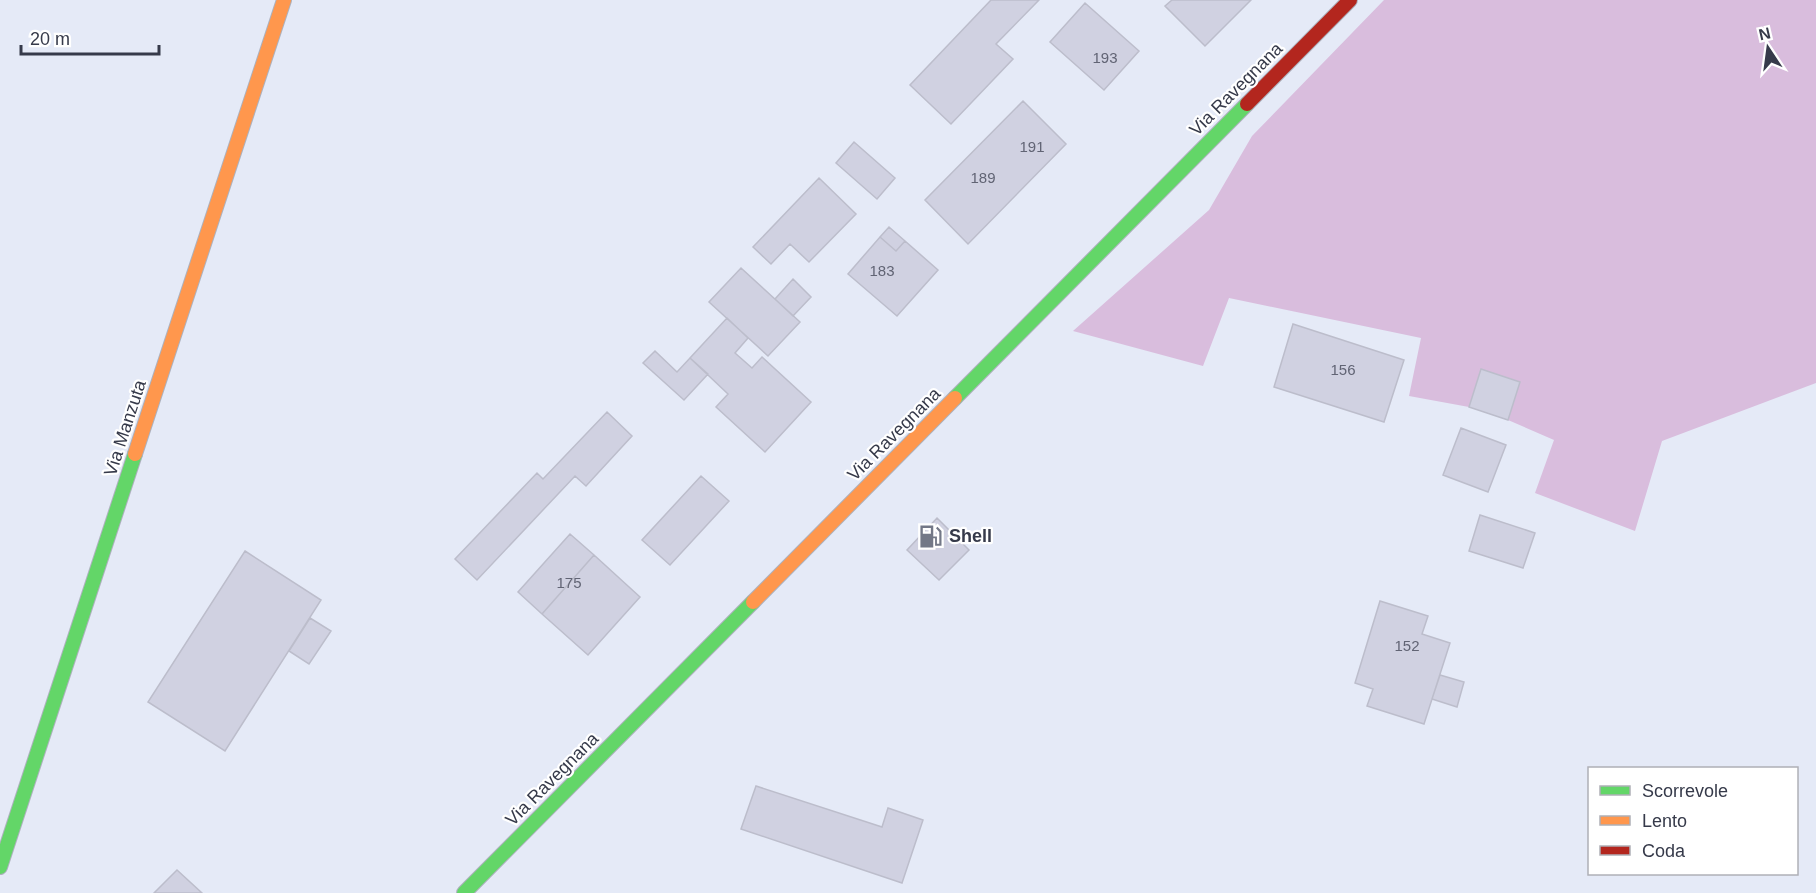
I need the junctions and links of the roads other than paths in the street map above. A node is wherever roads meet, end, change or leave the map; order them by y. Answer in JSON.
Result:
{"nodes":[{"id":1,"x":284,"y":0,"type":"edge"},
{"id":2,"x":1350,"y":0,"type":"edge"},
{"id":3,"x":0,"y":867,"type":"edge"},
{"id":4,"x":464,"y":893,"type":"edge"}],
"edges":[{"from":1,"to":3,"type":"main road","name":"Via Manzuta"},
{"from":2,"to":4,"type":"main road","name":"Via Ravegnana"}]}
